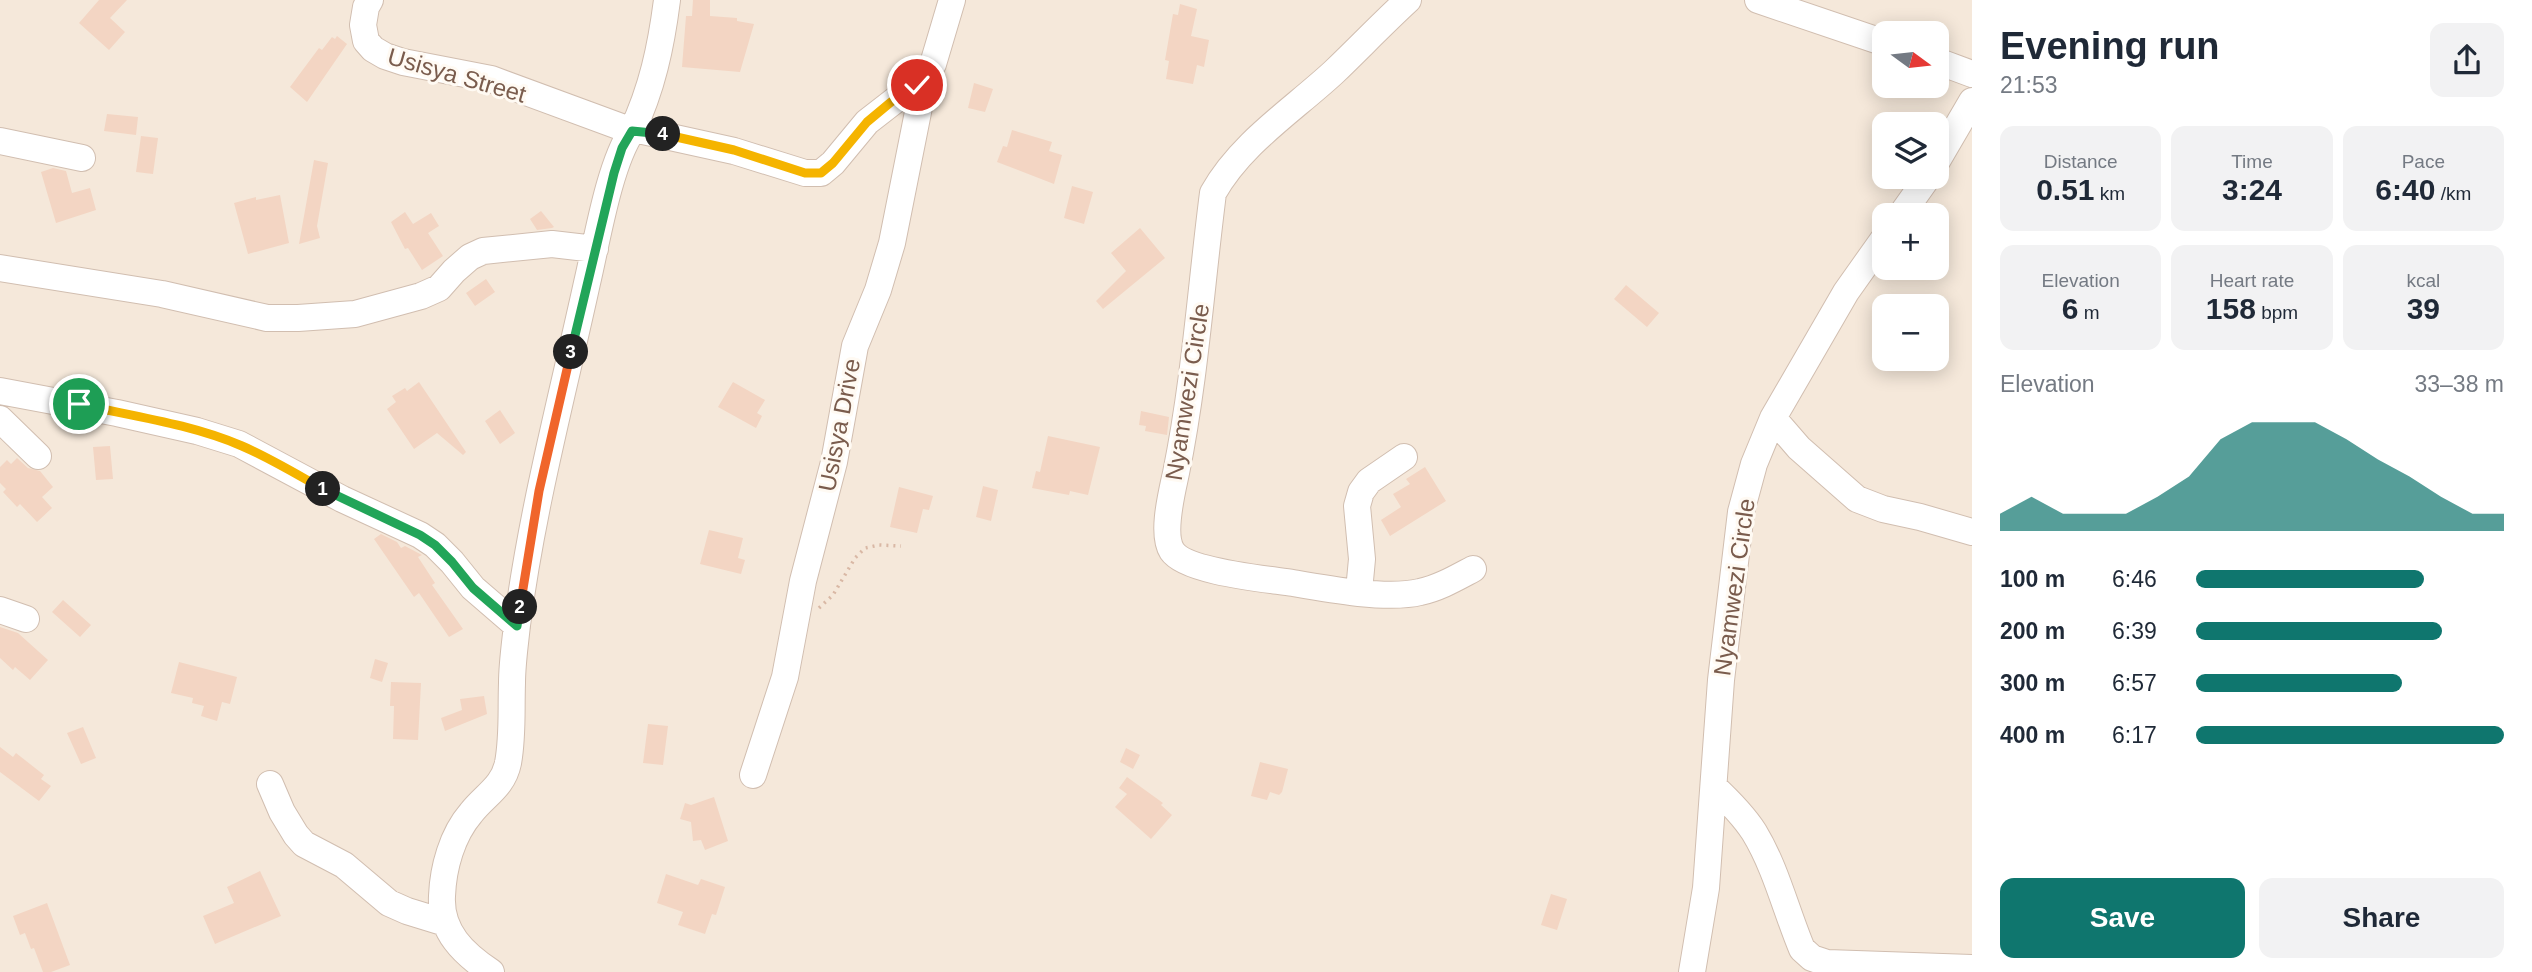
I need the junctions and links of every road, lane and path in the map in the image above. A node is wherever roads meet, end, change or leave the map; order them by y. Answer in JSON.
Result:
{"nodes":[{"id":1,"x":667,"y":0,"type":"edge"},
{"id":2,"x":952,"y":0,"type":"edge"},
{"id":3,"x":1408,"y":0,"type":"edge"},
{"id":4,"x":1758,"y":0,"type":"edge"},
{"id":5,"x":364,"y":2,"type":"edge"},
{"id":6,"x":1872,"y":39,"type":"edge"},
{"id":7,"x":1950,"y":66,"type":"edge"},
{"id":8,"x":1972,"y":74,"type":"edge"},
{"id":9,"x":925,"y":77,"type":"junction"},
{"id":10,"x":1972,"y":101,"type":"edge"},
{"id":11,"x":632,"y":131,"type":"junction"},
{"id":12,"x":1949,"y":140,"type":"edge"},
{"id":13,"x":0,"y":141,"type":"edge"},
{"id":14,"x":82,"y":158,"type":"dead end"},
{"id":15,"x":595,"y":249,"type":"junction"},
{"id":16,"x":1872,"y":255,"type":"edge"},
{"id":17,"x":0,"y":268,"type":"edge"},
{"id":18,"x":0,"y":391,"type":"edge"},
{"id":19,"x":1773,"y":418,"type":"junction"},
{"id":20,"x":0,"y":419,"type":"edge"},
{"id":21,"x":38,"y":456,"type":"dead end"},
{"id":22,"x":1404,"y":457,"type":"dead end"},
{"id":23,"x":1972,"y":532,"type":"edge"},
{"id":24,"x":901,"y":546,"type":"dead end"},
{"id":25,"x":1473,"y":569,"type":"dead end"},
{"id":26,"x":1359,"y":591,"type":"junction"},
{"id":27,"x":0,"y":610,"type":"edge"},
{"id":28,"x":26,"y":619,"type":"dead end"},
{"id":29,"x":796,"y":621,"type":"junction"},
{"id":30,"x":517,"y":626,"type":"junction"},
{"id":31,"x":753,"y":775,"type":"dead end"},
{"id":32,"x":270,"y":784,"type":"dead end"},
{"id":33,"x":1714,"y":787,"type":"junction"},
{"id":34,"x":446,"y":923,"type":"junction"},
{"id":35,"x":1972,"y":968,"type":"edge"},
{"id":36,"x":491,"y":972,"type":"edge"},
{"id":37,"x":1692,"y":972,"type":"edge"}],
"edges":[{"from":1,"to":11,"type":"street"},
{"from":2,"to":9,"type":"street","name":"Usisya Street"},
{"from":3,"to":26,"type":"street","name":"Nyamwezi Circle"},
{"from":4,"to":6,"type":"street"},
{"from":5,"to":11,"type":"street","name":"Usisya Street"},
{"from":7,"to":8,"type":"street"},
{"from":9,"to":11,"type":"street","name":"Usisya Street"},
{"from":9,"to":29,"type":"street","name":"Usisya Drive"},
{"from":10,"to":12,"type":"street"},
{"from":11,"to":15,"type":"street"},
{"from":13,"to":14,"type":"street"},
{"from":15,"to":17,"type":"street"},
{"from":15,"to":30,"type":"street"},
{"from":16,"to":19,"type":"street","name":"Nyamwezi Circle"},
{"from":18,"to":30,"type":"street"},
{"from":19,"to":23,"type":"street"},
{"from":19,"to":33,"type":"street","name":"Nyamwezi Circle"},
{"from":20,"to":21,"type":"street"},
{"from":22,"to":26,"type":"street"},
{"from":24,"to":29,"type":"path"},
{"from":25,"to":26,"type":"street","name":"Nyamwezi Circle"},
{"from":27,"to":28,"type":"street"},
{"from":29,"to":31,"type":"street","name":"Usisya Drive"},
{"from":30,"to":34,"type":"street"},
{"from":32,"to":34,"type":"street"},
{"from":33,"to":35,"type":"street"},
{"from":33,"to":37,"type":"street","name":"Nyamwezi Circle"},
{"from":34,"to":36,"type":"street"}]}
